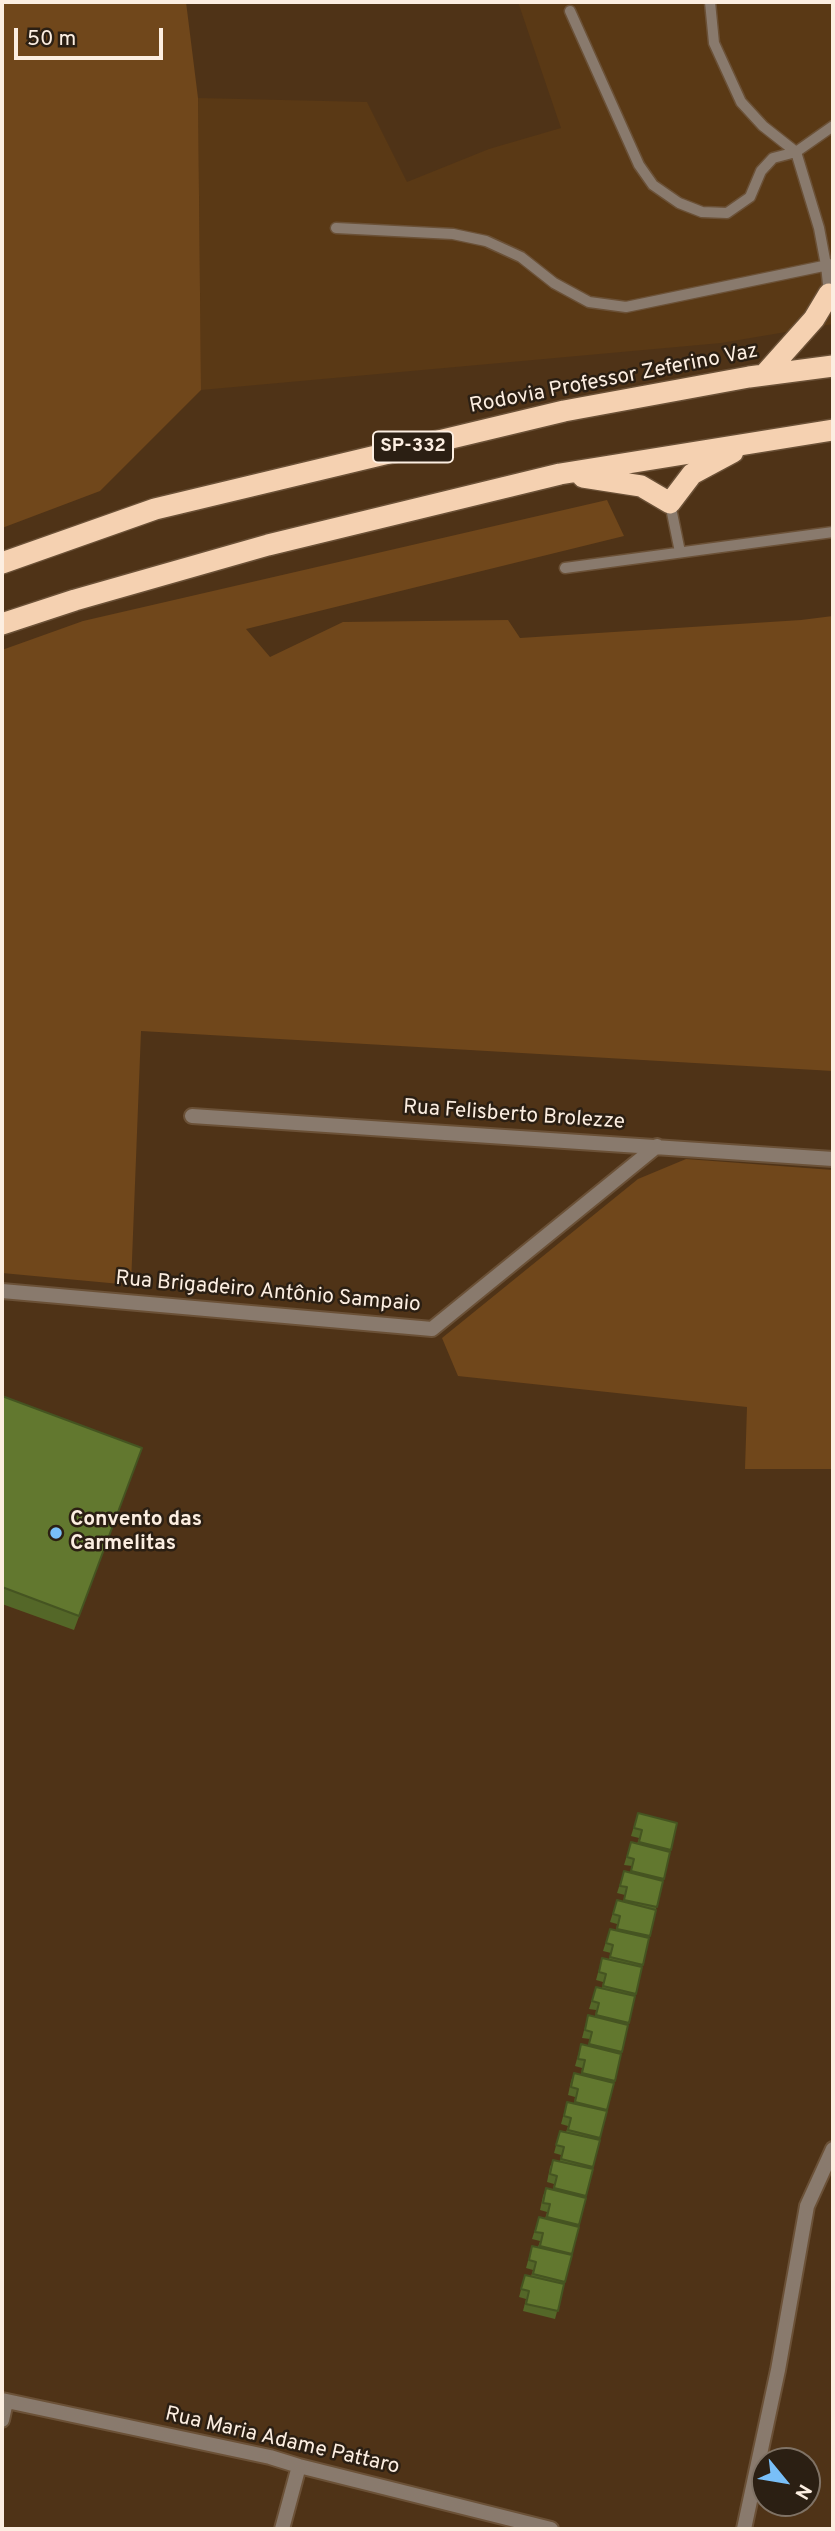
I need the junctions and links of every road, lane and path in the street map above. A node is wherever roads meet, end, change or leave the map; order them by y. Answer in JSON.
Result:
{"nodes":[{"id":1,"x":710,"y":2,"type":"edge"},
{"id":2,"x":570,"y":11,"type":"dead end"},
{"id":3,"x":833,"y":125,"type":"edge"},
{"id":4,"x":796,"y":152,"type":"junction"},
{"id":5,"x":335,"y":228,"type":"dead end"},
{"id":6,"x":830,"y":264,"type":"edge"},
{"id":7,"x":831,"y":297,"type":"edge"},
{"id":8,"x":833,"y":366,"type":"edge"},
{"id":9,"x":764,"y":375,"type":"junction"},
{"id":10,"x":833,"y":430,"type":"edge"},
{"id":11,"x":753,"y":441,"type":"junction"},
{"id":12,"x":560,"y":474,"type":"junction"},
{"id":13,"x":670,"y":503,"type":"junction"},
{"id":14,"x":833,"y":532,"type":"edge"},
{"id":15,"x":681,"y":552,"type":"junction"},
{"id":16,"x":2,"y":563,"type":"edge"},
{"id":17,"x":565,"y":568,"type":"dead end"},
{"id":18,"x":2,"y":624,"type":"edge"},
{"id":19,"x":192,"y":1116,"type":"dead end"},
{"id":20,"x":657,"y":1146,"type":"junction"},
{"id":21,"x":833,"y":1159,"type":"edge"},
{"id":22,"x":2,"y":1291,"type":"edge"},
{"id":23,"x":833,"y":2149,"type":"edge"},
{"id":24,"x":4,"y":2401,"type":"edge"},
{"id":25,"x":2,"y":2420,"type":"edge"},
{"id":26,"x":299,"y":2466,"type":"junction"},
{"id":27,"x":282,"y":2529,"type":"edge"},
{"id":28,"x":551,"y":2529,"type":"edge"},
{"id":29,"x":744,"y":2529,"type":"edge"}],
"edges":[{"from":1,"to":4,"type":"lane"},
{"from":2,"to":4,"type":"lane"},
{"from":3,"to":4,"type":"lane"},
{"from":4,"to":6,"type":"lane"},
{"from":5,"to":6,"type":"lane"},
{"from":6,"to":7,"type":"lane"},
{"from":7,"to":9,"type":"highway"},
{"from":8,"to":9,"type":"highway","name":"Rodovia Professor Zeferino Vaz","number":"SP-332"},
{"from":9,"to":16,"type":"highway","name":"Rodovia Professor Zeferino Vaz","number":"SP-332"},
{"from":10,"to":11,"type":"highway"},
{"from":11,"to":12,"type":"highway"},
{"from":11,"to":13,"type":"highway"},
{"from":12,"to":13,"type":"highway"},
{"from":12,"to":18,"type":"highway"},
{"from":13,"to":15,"type":"lane"},
{"from":14,"to":15,"type":"lane"},
{"from":15,"to":17,"type":"lane"},
{"from":19,"to":20,"type":"street","name":"Rua Felisberto Brolezze"},
{"from":20,"to":21,"type":"street","name":"Rua Felisberto Brolezze"},
{"from":20,"to":22,"type":"street","name":"Rua Brigadeiro Antônio Sampaio"},
{"from":23,"to":29,"type":"street"},
{"from":24,"to":25,"type":"street"},
{"from":24,"to":26,"type":"street","name":"Rua Maria Adame Pattaro"},
{"from":26,"to":27,"type":"street"},
{"from":26,"to":28,"type":"street","name":"Rua Maria Adame Pattaro"}]}
